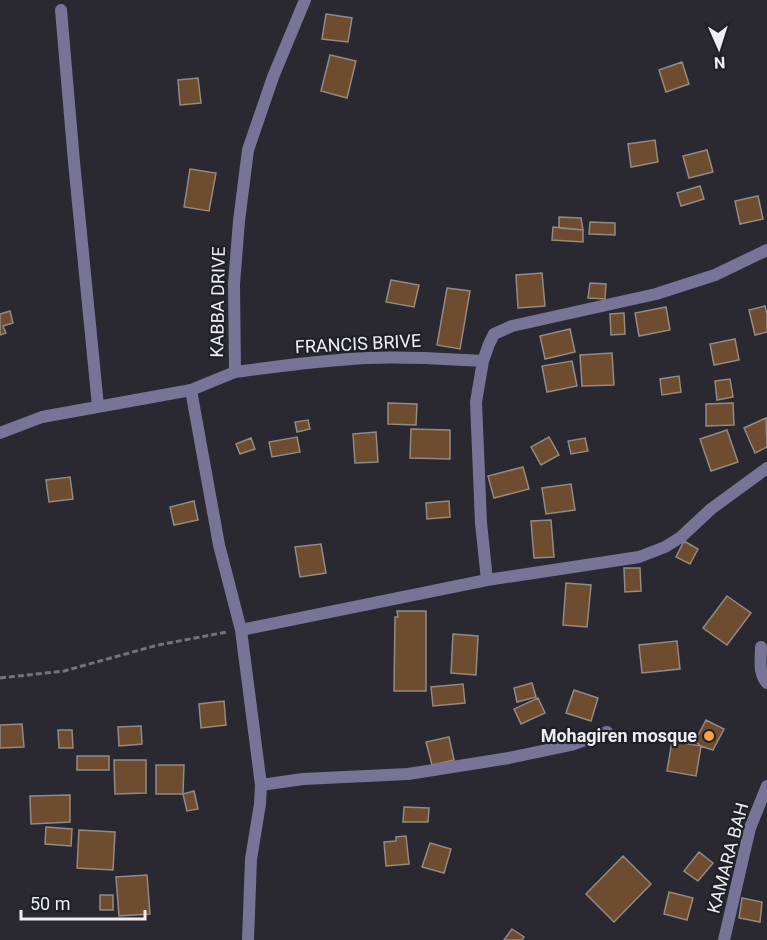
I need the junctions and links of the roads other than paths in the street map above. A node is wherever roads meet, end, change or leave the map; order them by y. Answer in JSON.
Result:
{"nodes":[{"id":1,"x":305,"y":0,"type":"edge"},
{"id":2,"x":61,"y":10,"type":"dead end"},
{"id":3,"x":767,"y":250,"type":"edge"},
{"id":4,"x":483,"y":361,"type":"junction"},
{"id":5,"x":235,"y":372,"type":"junction"},
{"id":6,"x":191,"y":390,"type":"junction"},
{"id":7,"x":98,"y":406,"type":"junction"},
{"id":8,"x":0,"y":433,"type":"edge"},
{"id":9,"x":767,"y":468,"type":"edge"},
{"id":10,"x":487,"y":580,"type":"junction"},
{"id":11,"x":241,"y":630,"type":"junction"},
{"id":12,"x":761,"y":647,"type":"dead end"},
{"id":13,"x":767,"y":683,"type":"edge"},
{"id":14,"x":607,"y":732,"type":"dead end"},
{"id":15,"x":261,"y":784,"type":"junction"},
{"id":16,"x":767,"y":786,"type":"edge"},
{"id":17,"x":248,"y":940,"type":"edge"},
{"id":18,"x":724,"y":940,"type":"edge"}],
"edges":[{"from":1,"to":5,"type":"street","name":"KABBA DRIVE"},
{"from":2,"to":7,"type":"street"},
{"from":3,"to":4,"type":"street"},
{"from":4,"to":5,"type":"street","name":"FRANCIS BRIVE"},
{"from":4,"to":10,"type":"street"},
{"from":5,"to":6,"type":"street","name":"KABBA DRIVE"},
{"from":6,"to":7,"type":"street","name":"KABBA DRIVE"},
{"from":6,"to":11,"type":"street"},
{"from":7,"to":8,"type":"street","name":"KABBA DRIVE"},
{"from":9,"to":10,"type":"street"},
{"from":10,"to":11,"type":"street"},
{"from":11,"to":15,"type":"street"},
{"from":12,"to":13,"type":"street"},
{"from":14,"to":15,"type":"street"},
{"from":15,"to":17,"type":"street"},
{"from":16,"to":18,"type":"street","name":"KAMARA BAH"}]}
